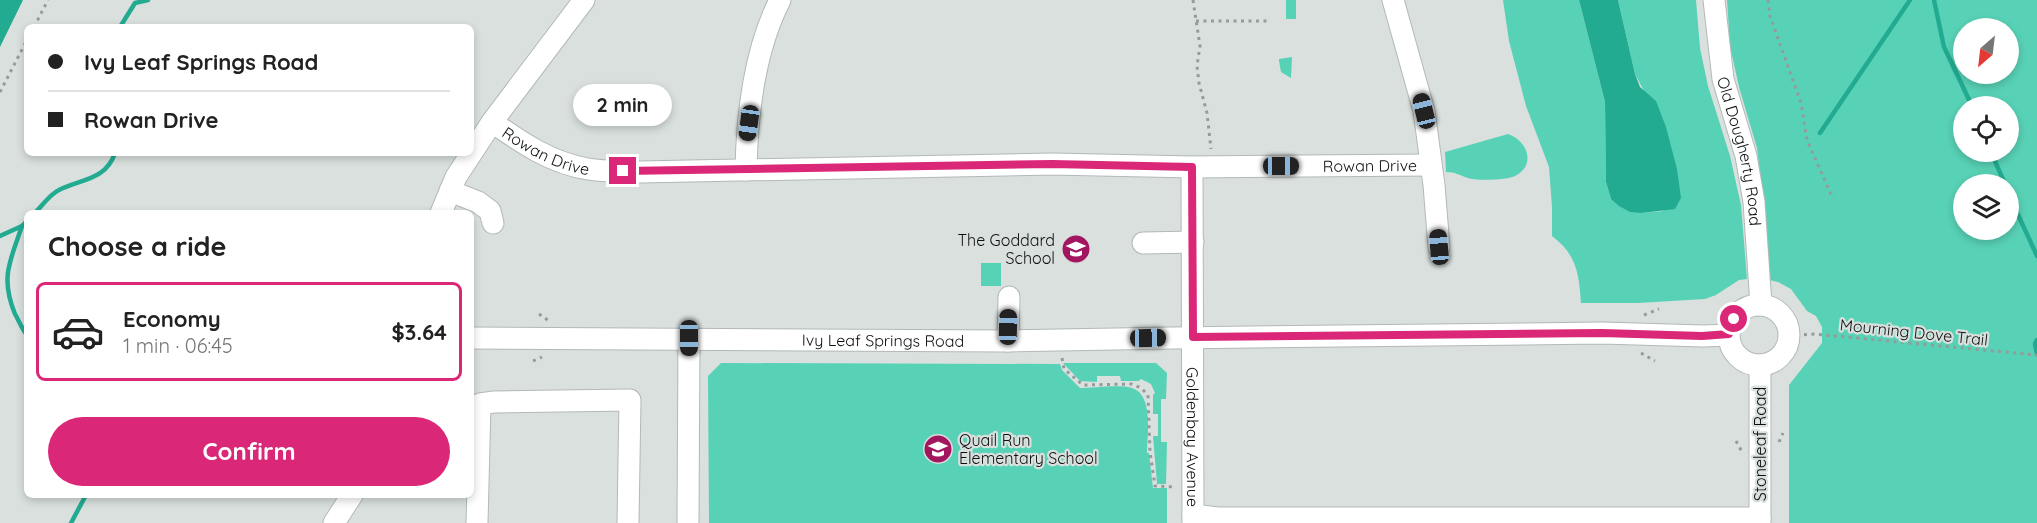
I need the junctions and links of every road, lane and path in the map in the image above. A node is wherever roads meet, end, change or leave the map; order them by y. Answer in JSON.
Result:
{"nodes":[{"id":1,"x":48,"y":0,"type":"edge"},
{"id":2,"x":584,"y":0,"type":"edge"},
{"id":3,"x":780,"y":0,"type":"edge"},
{"id":4,"x":1193,"y":0,"type":"edge"},
{"id":5,"x":1393,"y":0,"type":"edge"},
{"id":6,"x":1714,"y":0,"type":"edge"},
{"id":7,"x":1768,"y":0,"type":"edge"},
{"id":8,"x":1196,"y":21,"type":"junction"},
{"id":9,"x":1267,"y":21,"type":"dead end"},
{"id":10,"x":36,"y":24,"type":"edge"},
{"id":11,"x":24,"y":46,"type":"edge"},
{"id":12,"x":0,"y":92,"type":"edge"},
{"id":13,"x":492,"y":122,"type":"junction"},
{"id":14,"x":1211,"y":149,"type":"dead end"},
{"id":15,"x":474,"y":151,"type":"edge"},
{"id":16,"x":471,"y":156,"type":"edge"},
{"id":17,"x":1430,"y":165,"type":"junction"},
{"id":18,"x":1192,"y":167,"type":"junction"},
{"id":19,"x":746,"y":170,"type":"junction"},
{"id":20,"x":450,"y":190,"type":"junction"},
{"id":21,"x":1833,"y":199,"type":"dead end"},
{"id":22,"x":442,"y":210,"type":"edge"},
{"id":23,"x":493,"y":224,"type":"dead end"},
{"id":24,"x":1192,"y":242,"type":"junction"},
{"id":25,"x":1143,"y":243,"type":"dead end"},
{"id":26,"x":1439,"y":247,"type":"dead end"},
{"id":27,"x":1009,"y":297,"type":"dead end"},
{"id":28,"x":1761,"y":305,"type":"junction"},
{"id":29,"x":1729,"y":334,"type":"junction"},
{"id":30,"x":1789,"y":336,"type":"junction"},
{"id":31,"x":1193,"y":337,"type":"junction"},
{"id":32,"x":474,"y":338,"type":"edge"},
{"id":33,"x":689,"y":338,"type":"junction"},
{"id":34,"x":1008,"y":341,"type":"junction"},
{"id":35,"x":2037,"y":356,"type":"edge"},
{"id":36,"x":1062,"y":358,"type":"dead end"},
{"id":37,"x":1760,"y":365,"type":"junction"},
{"id":38,"x":1193,"y":487,"type":"junction"},
{"id":39,"x":350,"y":498,"type":"edge"},
{"id":40,"x":1193,"y":519,"type":"edge"},
{"id":41,"x":1580,"y":520,"type":"edge"},
{"id":42,"x":1760,"y":520,"type":"edge"},
{"id":43,"x":338,"y":521,"type":"edge"},
{"id":44,"x":477,"y":523,"type":"edge"},
{"id":45,"x":628,"y":523,"type":"edge"},
{"id":46,"x":688,"y":523,"type":"edge"}],
"edges":[{"from":1,"to":10,"type":"path"},
{"from":2,"to":13,"type":"street"},
{"from":3,"to":19,"type":"street"},
{"from":4,"to":8,"type":"path"},
{"from":5,"to":17,"type":"street"},
{"from":6,"to":28,"type":"street","name":"Old Dougherty Road"},
{"from":7,"to":21,"type":"path"},
{"from":8,"to":9,"type":"path"},
{"from":8,"to":14,"type":"path"},
{"from":11,"to":12,"type":"path"},
{"from":13,"to":15,"type":"street"},
{"from":13,"to":19,"type":"street","name":"Rowan Drive"},
{"from":16,"to":20,"type":"street"},
{"from":17,"to":18,"type":"street","name":"Rowan Drive"},
{"from":17,"to":26,"type":"street"},
{"from":18,"to":19,"type":"street","name":"Rowan Drive"},
{"from":18,"to":24,"type":"street","name":"Goldenbay Avenue"},
{"from":20,"to":22,"type":"street"},
{"from":20,"to":23,"type":"street"},
{"from":24,"to":25,"type":"street"},
{"from":24,"to":31,"type":"street","name":"Goldenbay Avenue"},
{"from":27,"to":34,"type":"street"},
{"from":28,"to":29,"type":"street"},
{"from":28,"to":30,"type":"street"},
{"from":29,"to":31,"type":"street","name":"Ivy Leaf Springs Road"},
{"from":29,"to":37,"type":"street"},
{"from":30,"to":35,"type":"path","name":"Mourning Dove Trail"},
{"from":30,"to":37,"type":"street"},
{"from":31,"to":34,"type":"street","name":"Ivy Leaf Springs Road"},
{"from":31,"to":38,"type":"street","name":"Goldenbay Avenue"},
{"from":32,"to":33,"type":"street","name":"Ivy Leaf Springs Road"},
{"from":33,"to":34,"type":"street","name":"Ivy Leaf Springs Road"},
{"from":33,"to":46,"type":"street"},
{"from":36,"to":38,"type":"path"},
{"from":37,"to":42,"type":"street","name":"Stoneleaf Road"},
{"from":38,"to":40,"type":"street","name":"Goldenbay Avenue"},
{"from":39,"to":43,"type":"street"},
{"from":40,"to":41,"type":"street"},
{"from":41,"to":42,"type":"street"},
{"from":44,"to":45,"type":"street"}]}
